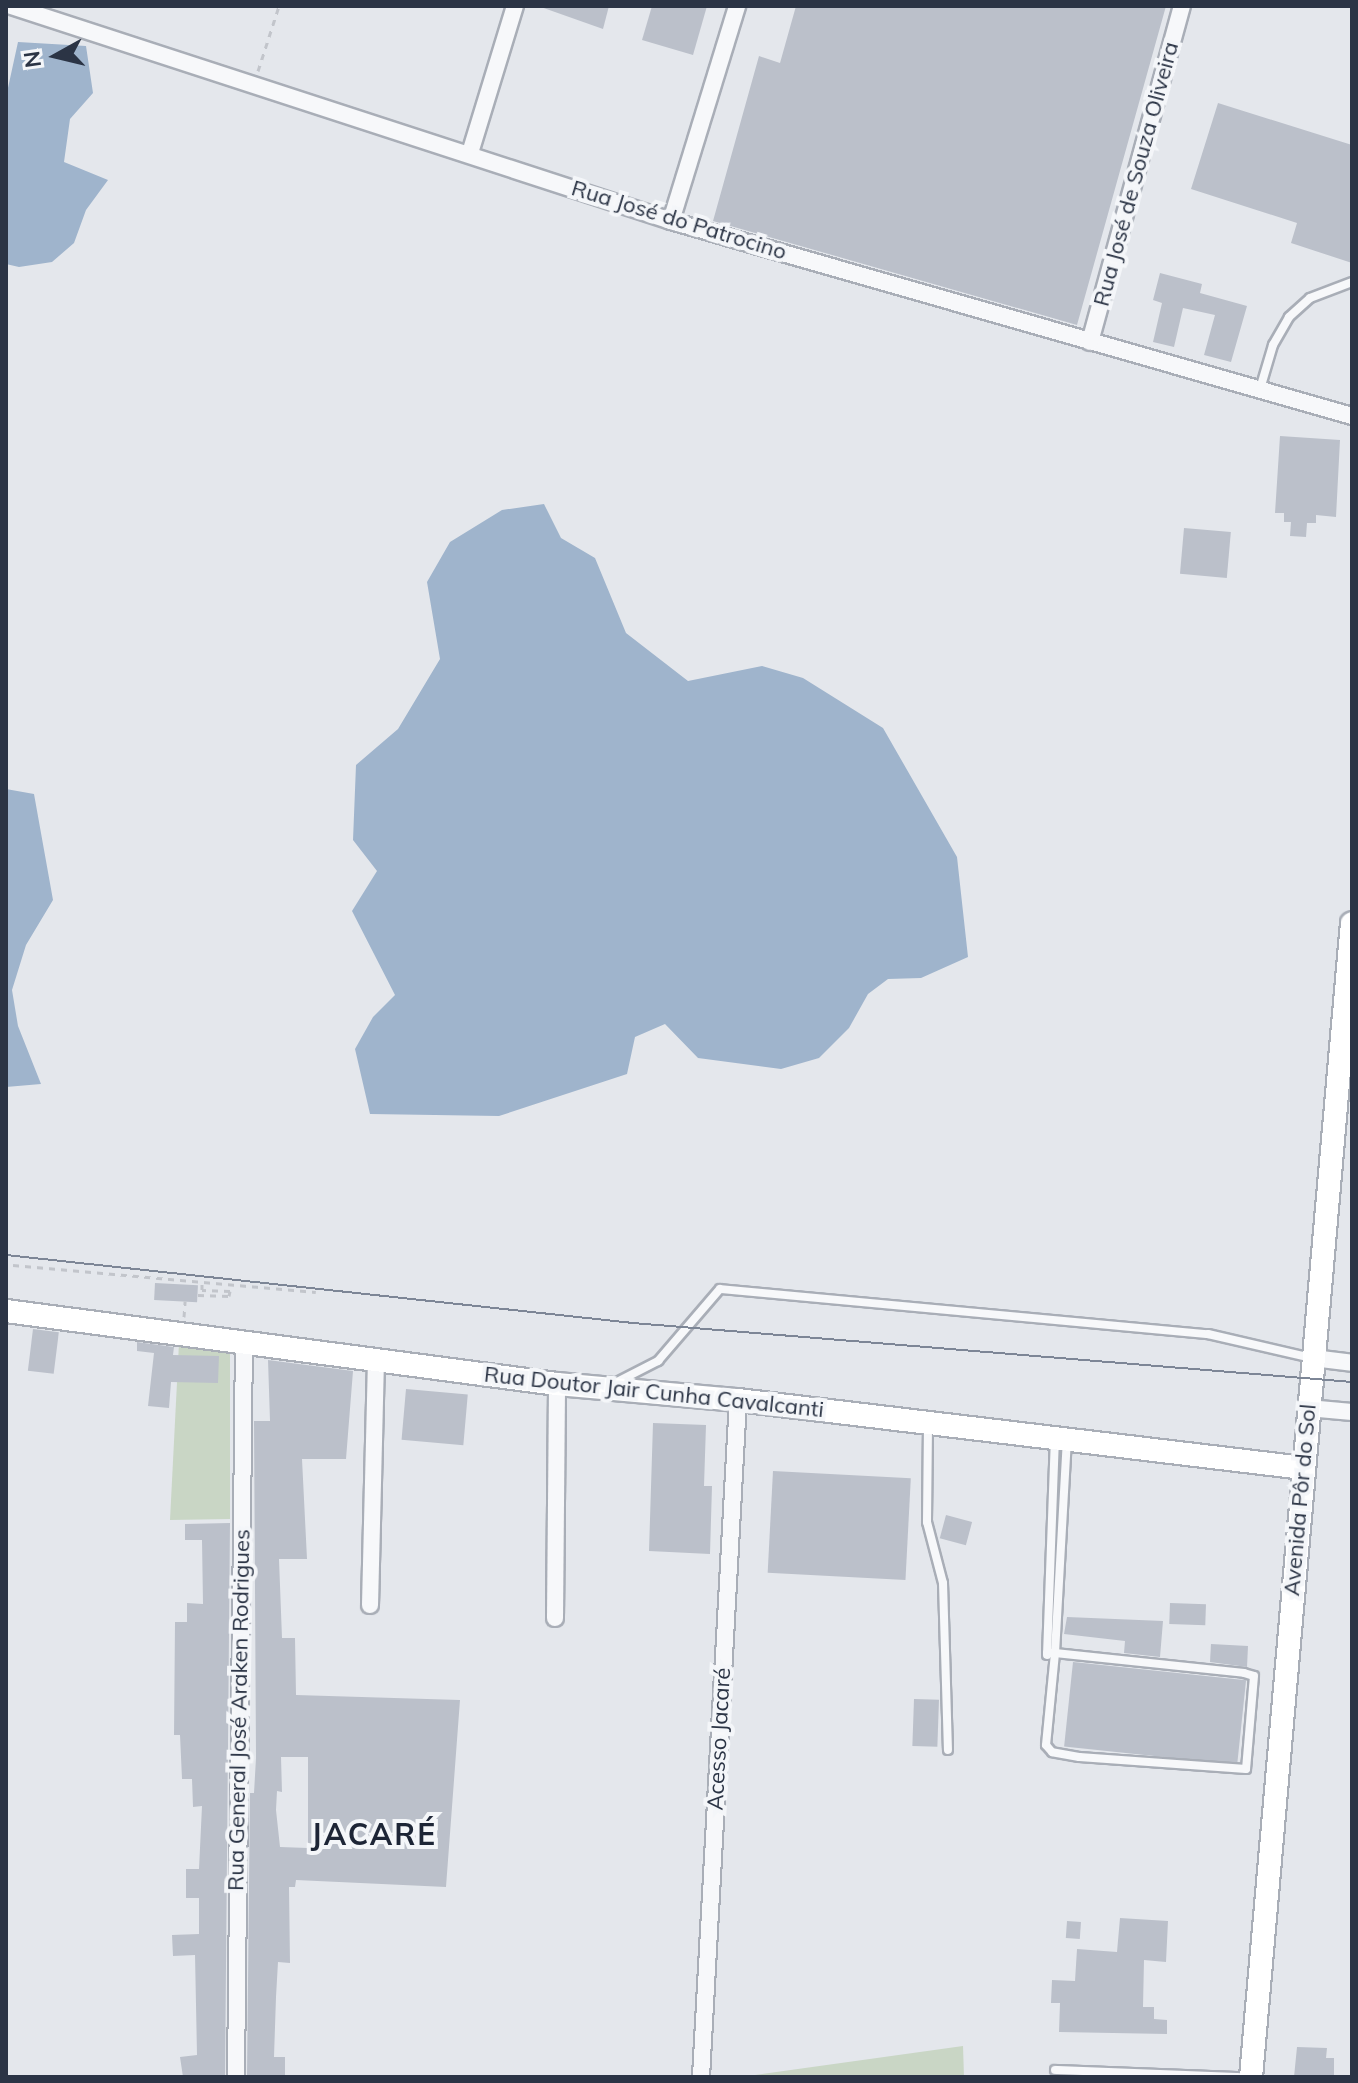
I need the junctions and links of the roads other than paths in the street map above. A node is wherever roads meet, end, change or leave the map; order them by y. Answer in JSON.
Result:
{"nodes":[{"id":1,"x":11,"y":6,"type":"edge"},
{"id":2,"x":515,"y":6,"type":"edge"},
{"id":3,"x":737,"y":6,"type":"edge"},
{"id":4,"x":1182,"y":6,"type":"edge"},
{"id":5,"x":53,"y":12,"type":"edge"},
{"id":6,"x":470,"y":153,"type":"junction"},
{"id":7,"x":671,"y":221,"type":"junction"},
{"id":8,"x":1352,"y":282,"type":"edge"},
{"id":9,"x":1090,"y":342,"type":"junction"},
{"id":10,"x":1260,"y":389,"type":"junction"},
{"id":11,"x":1352,"y":416,"type":"edge"},
{"id":12,"x":1352,"y":923,"type":"edge"},
{"id":13,"x":6,"y":1311,"type":"edge"},
{"id":14,"x":244,"y":1343,"type":"junction"},
{"id":15,"x":376,"y":1357,"type":"junction"},
{"id":16,"x":1313,"y":1358,"type":"junction"},
{"id":17,"x":1352,"y":1363,"type":"edge"},
{"id":18,"x":557,"y":1384,"type":"junction"},
{"id":19,"x":606,"y":1387,"type":"junction"},
{"id":20,"x":738,"y":1400,"type":"junction"},
{"id":21,"x":1308,"y":1408,"type":"junction"},
{"id":22,"x":1352,"y":1412,"type":"edge"},
{"id":23,"x":928,"y":1425,"type":"junction"},
{"id":24,"x":1061,"y":1441,"type":"junction"},
{"id":25,"x":1303,"y":1468,"type":"junction"},
{"id":26,"x":370,"y":1605,"type":"dead end"},
{"id":27,"x":555,"y":1618,"type":"dead end"},
{"id":28,"x":1051,"y":1653,"type":"junction"},
{"id":29,"x":948,"y":1750,"type":"dead end"},
{"id":30,"x":1055,"y":2070,"type":"dead end"},
{"id":31,"x":236,"y":2077,"type":"edge"},
{"id":32,"x":701,"y":2077,"type":"edge"},
{"id":33,"x":1239,"y":2077,"type":"edge"},
{"id":34,"x":1251,"y":2077,"type":"edge"}],
"edges":[{"from":1,"to":5,"type":"street","name":"Rua José do Patrocino"},
{"from":2,"to":6,"type":"street"},
{"from":3,"to":7,"type":"street"},
{"from":4,"to":9,"type":"street","name":"Rua José de Souza Oliveira"},
{"from":5,"to":6,"type":"street","name":"Rua José do Patrocino"},
{"from":6,"to":7,"type":"street","name":"Rua José do Patrocino"},
{"from":7,"to":9,"type":"street","name":"Rua José do Patrocino"},
{"from":8,"to":10,"type":"lane"},
{"from":9,"to":10,"type":"street","name":"Rua José do Patrocino"},
{"from":10,"to":11,"type":"street","name":"Rua José do Patrocino"},
{"from":12,"to":16,"type":"street","name":"Avenida Pôr do Sol"},
{"from":13,"to":14,"type":"street","name":"Rua Doutor Jair Cunha Cavalcanti"},
{"from":14,"to":15,"type":"street","name":"Rua Doutor Jair Cunha Cavalcanti"},
{"from":14,"to":31,"type":"street","name":"Rua General José Araken Rodrigues"},
{"from":15,"to":18,"type":"street","name":"Rua Doutor Jair Cunha Cavalcanti"},
{"from":15,"to":26,"type":"street"},
{"from":16,"to":17,"type":"street"},
{"from":16,"to":19,"type":"lane"},
{"from":16,"to":21,"type":"street","name":"Avenida Pôr do Sol"},
{"from":18,"to":19,"type":"street","name":"Rua Doutor Jair Cunha Cavalcanti"},
{"from":18,"to":27,"type":"street"},
{"from":19,"to":20,"type":"street","name":"Rua Doutor Jair Cunha Cavalcanti"},
{"from":20,"to":23,"type":"street","name":"Rua Doutor Jair Cunha Cavalcanti"},
{"from":20,"to":32,"type":"street","name":"Acesso Jacaré"},
{"from":21,"to":22,"type":"street"},
{"from":21,"to":25,"type":"street","name":"Avenida Pôr do Sol"},
{"from":23,"to":24,"type":"street","name":"Rua Doutor Jair Cunha Cavalcanti"},
{"from":23,"to":29,"type":"lane"},
{"from":24,"to":25,"type":"street","name":"Rua Doutor Jair Cunha Cavalcanti"},
{"from":24,"to":28,"type":"lane"},
{"from":25,"to":34,"type":"street","name":"Avenida Pôr do Sol"},
{"from":28,"to":28,"type":"lane"},
{"from":30,"to":33,"type":"lane"}]}
